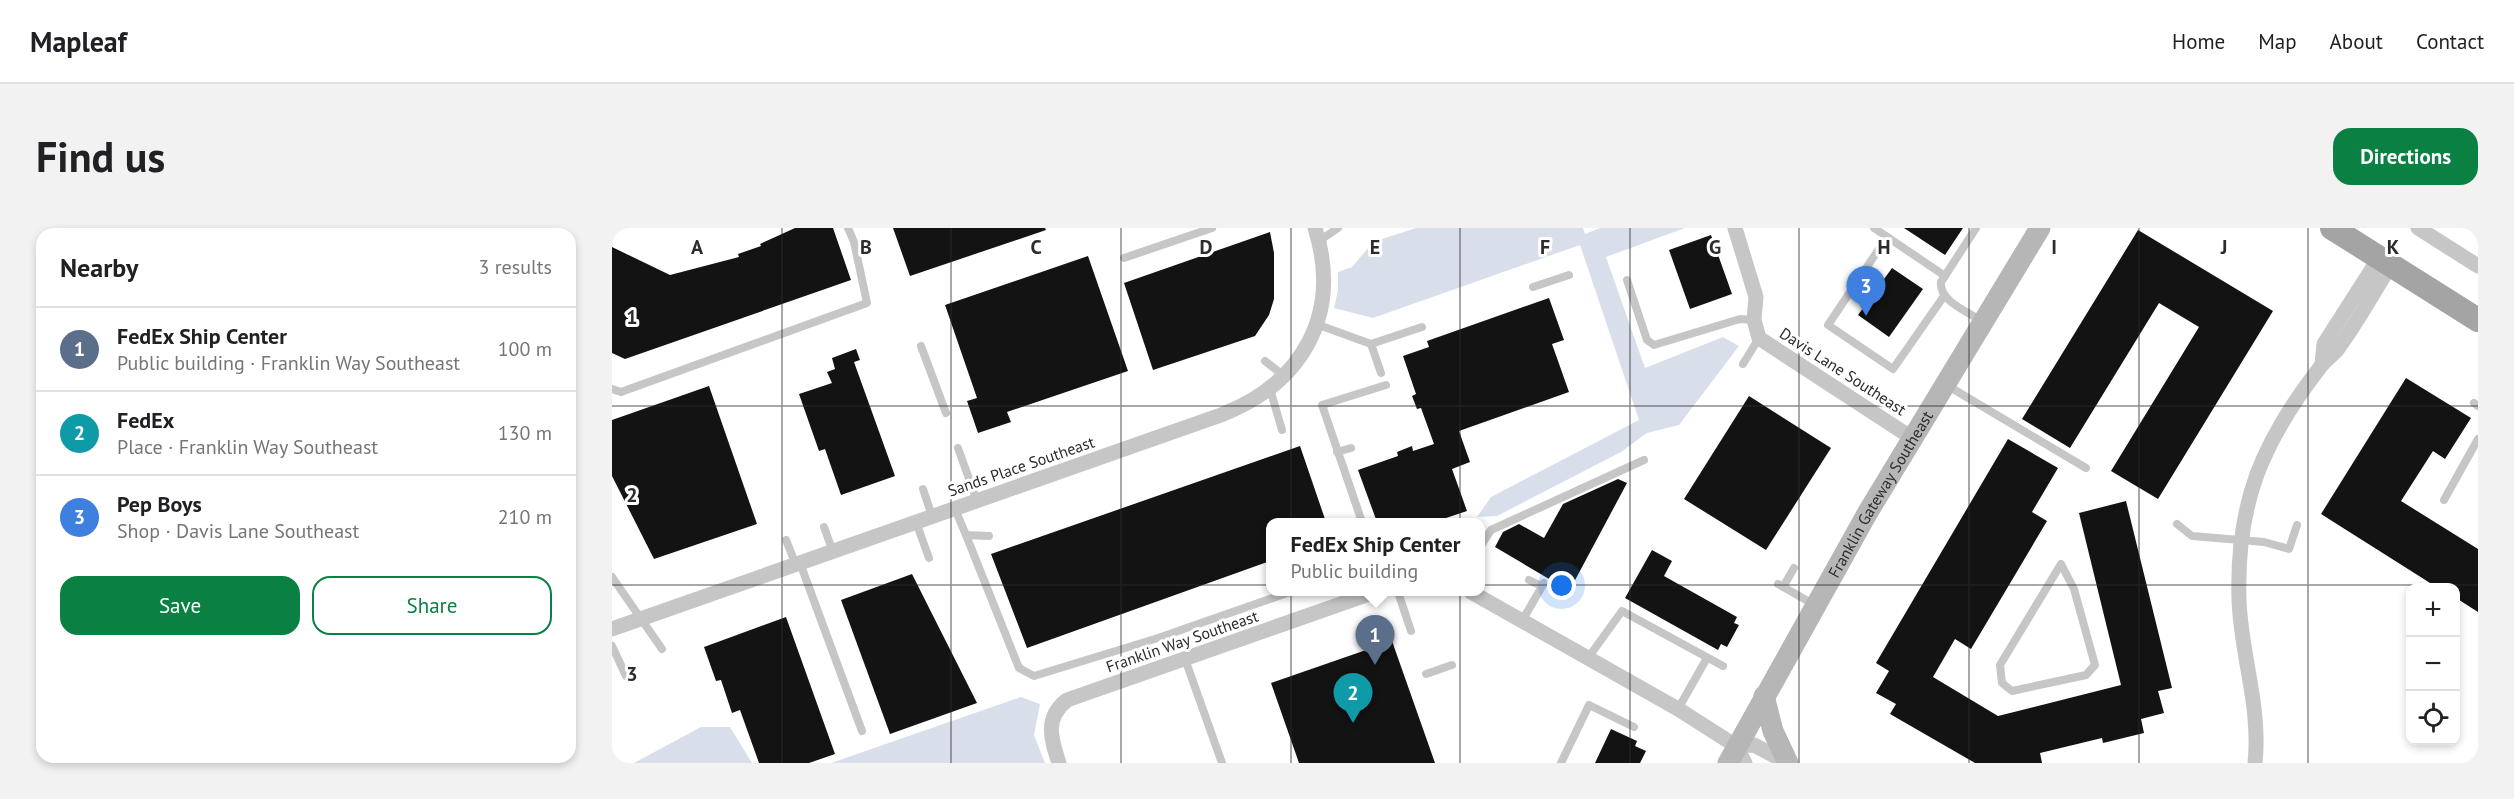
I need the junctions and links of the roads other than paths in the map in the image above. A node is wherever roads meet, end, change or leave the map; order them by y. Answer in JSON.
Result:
{"nodes":[{"id":1,"x":848,"y":228,"type":"edge"},
{"id":2,"x":1212,"y":228,"type":"edge"},
{"id":3,"x":1338,"y":228,"type":"edge"},
{"id":4,"x":1735,"y":228,"type":"edge"},
{"id":5,"x":1874,"y":228,"type":"edge"},
{"id":6,"x":1976,"y":228,"type":"edge"},
{"id":7,"x":2040,"y":228,"type":"edge"},
{"id":8,"x":2332,"y":228,"type":"edge"},
{"id":9,"x":2426,"y":230,"type":"edge"},
{"id":10,"x":1317,"y":234,"type":"edge"},
{"id":11,"x":1887,"y":237,"type":"junction"},
{"id":12,"x":1124,"y":258,"type":"dead end"},
{"id":13,"x":2385,"y":261,"type":"junction"},
{"id":14,"x":2478,"y":266,"type":"edge"},
{"id":15,"x":1569,"y":275,"type":"dead end"},
{"id":16,"x":1945,"y":276,"type":"junction"},
{"id":17,"x":1627,"y":280,"type":"dead end"},
{"id":18,"x":1533,"y":287,"type":"dead end"},
{"id":19,"x":1944,"y":296,"type":"junction"},
{"id":20,"x":1754,"y":320,"type":"junction"},
{"id":21,"x":2478,"y":320,"type":"edge"},
{"id":22,"x":1983,"y":322,"type":"junction"},
{"id":23,"x":1316,"y":324,"type":"junction"},
{"id":24,"x":1422,"y":327,"type":"dead end"},
{"id":25,"x":1759,"y":338,"type":"junction"},
{"id":26,"x":1371,"y":344,"type":"junction"},
{"id":27,"x":921,"y":346,"type":"dead end"},
{"id":28,"x":1265,"y":361,"type":"dead end"},
{"id":29,"x":1743,"y":364,"type":"dead end"},
{"id":30,"x":1381,"y":373,"type":"dead end"},
{"id":31,"x":1284,"y":376,"type":"junction"},
{"id":32,"x":1386,"y":385,"type":"dead end"},
{"id":33,"x":1945,"y":385,"type":"junction"},
{"id":34,"x":612,"y":389,"type":"edge"},
{"id":35,"x":1270,"y":389,"type":"junction"},
{"id":36,"x":946,"y":413,"type":"dead end"},
{"id":37,"x":1282,"y":430,"type":"dead end"},
{"id":38,"x":1912,"y":438,"type":"junction"},
{"id":39,"x":2478,"y":439,"type":"edge"},
{"id":40,"x":958,"y":448,"type":"dead end"},
{"id":41,"x":1351,"y":448,"type":"dead end"},
{"id":42,"x":1337,"y":452,"type":"junction"},
{"id":43,"x":1644,"y":460,"type":"dead end"},
{"id":44,"x":2086,"y":468,"type":"dead end"},
{"id":45,"x":923,"y":489,"type":"dead end"},
{"id":46,"x":2444,"y":500,"type":"dead end"},
{"id":47,"x":977,"y":501,"type":"junction"},
{"id":48,"x":955,"y":508,"type":"junction"},
{"id":49,"x":932,"y":516,"type":"junction"},
{"id":50,"x":1361,"y":518,"type":"edge"},
{"id":51,"x":916,"y":522,"type":"junction"},
{"id":52,"x":2177,"y":524,"type":"dead end"},
{"id":53,"x":2297,"y":525,"type":"dead end"},
{"id":54,"x":824,"y":527,"type":"dead end"},
{"id":55,"x":966,"y":535,"type":"junction"},
{"id":56,"x":989,"y":536,"type":"dead end"},
{"id":57,"x":1485,"y":539,"type":"edge"},
{"id":58,"x":786,"y":540,"type":"dead end"},
{"id":59,"x":2241,"y":540,"type":"junction"},
{"id":60,"x":833,"y":552,"type":"junction"},
{"id":61,"x":929,"y":558,"type":"dead end"},
{"id":62,"x":798,"y":564,"type":"junction"},
{"id":63,"x":1794,"y":568,"type":"dead end"},
{"id":64,"x":612,"y":577,"type":"edge"},
{"id":65,"x":1529,"y":580,"type":"dead end"},
{"id":66,"x":2074,"y":589,"type":"joint"},
{"id":67,"x":1276,"y":596,"type":"edge"},
{"id":68,"x":1361,"y":596,"type":"edge"},
{"id":69,"x":1400,"y":596,"type":"edge"},
{"id":70,"x":1480,"y":596,"type":"edge"},
{"id":71,"x":1815,"y":605,"type":"junction"},
{"id":72,"x":642,"y":619,"type":"junction"},
{"id":73,"x":1522,"y":621,"type":"junction"},
{"id":74,"x":615,"y":625,"type":"edge"},
{"id":75,"x":1411,"y":631,"type":"dead end"},
{"id":76,"x":612,"y":646,"type":"edge"},
{"id":77,"x":662,"y":649,"type":"dead end"},
{"id":78,"x":1588,"y":658,"type":"junction"},
{"id":79,"x":1707,"y":658,"type":"junction"},
{"id":80,"x":1185,"y":659,"type":"junction"},
{"id":81,"x":1452,"y":665,"type":"dead end"},
{"id":82,"x":1723,"y":666,"type":"dead end"},
{"id":83,"x":1426,"y":674,"type":"dead end"},
{"id":84,"x":626,"y":675,"type":"dead end"},
{"id":85,"x":1764,"y":696,"type":"junction"},
{"id":86,"x":1678,"y":709,"type":"junction"},
{"id":87,"x":1634,"y":727,"type":"dead end"},
{"id":88,"x":862,"y":731,"type":"dead end"},
{"id":89,"x":1736,"y":757,"type":"edge"},
{"id":90,"x":1059,"y":763,"type":"edge"},
{"id":91,"x":1222,"y":763,"type":"edge"},
{"id":92,"x":1561,"y":763,"type":"edge"},
{"id":93,"x":1788,"y":763,"type":"edge"},
{"id":94,"x":2255,"y":763,"type":"edge"}],
"edges":[{"from":1,"to":34,"type":"lane"},
{"from":2,"to":12,"type":"lane"},
{"from":3,"to":10,"type":"lane"},
{"from":4,"to":20,"type":"street","name":"Davis Lane Southeast"},
{"from":5,"to":11,"type":"lane"},
{"from":6,"to":16,"type":"lane"},
{"from":7,"to":22,"type":"street","name":"Franklin Gateway Southeast"},
{"from":8,"to":13,"type":"main road"},
{"from":9,"to":14,"type":"street"},
{"from":10,"to":23,"type":"street","name":"Sands Place Southeast"},
{"from":11,"to":16,"type":"lane"},
{"from":11,"to":19,"type":"lane"},
{"from":13,"to":21,"type":"main road"},
{"from":13,"to":59,"type":"street"},
{"from":15,"to":18,"type":"lane"},
{"from":16,"to":19,"type":"lane"},
{"from":17,"to":20,"type":"lane"},
{"from":19,"to":22,"type":"lane"},
{"from":20,"to":25,"type":"street","name":"Davis Lane Southeast"},
{"from":22,"to":33,"type":"street","name":"Franklin Gateway Southeast"},
{"from":23,"to":26,"type":"lane"},
{"from":23,"to":31,"type":"street","name":"Sands Place Southeast"},
{"from":24,"to":26,"type":"lane"},
{"from":25,"to":29,"type":"lane"},
{"from":25,"to":38,"type":"street","name":"Davis Lane Southeast"},
{"from":26,"to":30,"type":"lane"},
{"from":27,"to":36,"type":"lane"},
{"from":28,"to":31,"type":"lane"},
{"from":31,"to":35,"type":"street","name":"Sands Place Southeast"},
{"from":32,"to":42,"type":"lane"},
{"from":33,"to":38,"type":"street","name":"Franklin Gateway Southeast"},
{"from":33,"to":44,"type":"lane"},
{"from":35,"to":37,"type":"lane"},
{"from":35,"to":47,"type":"street","name":"Sands Place Southeast"},
{"from":38,"to":71,"type":"street","name":"Franklin Gateway Southeast"},
{"from":39,"to":46,"type":"lane"},
{"from":40,"to":47,"type":"lane"},
{"from":41,"to":42,"type":"lane"},
{"from":42,"to":50,"type":"lane"},
{"from":43,"to":57,"type":"lane"},
{"from":45,"to":49,"type":"lane"},
{"from":47,"to":48,"type":"street","name":"Sands Place Southeast"},
{"from":48,"to":49,"type":"street","name":"Sands Place Southeast"},
{"from":48,"to":55,"type":"lane"},
{"from":49,"to":51,"type":"street","name":"Sands Place Southeast"},
{"from":51,"to":60,"type":"street","name":"Sands Place Southeast"},
{"from":51,"to":61,"type":"lane"},
{"from":52,"to":59,"type":"lane"},
{"from":53,"to":59,"type":"lane"},
{"from":54,"to":60,"type":"lane"},
{"from":55,"to":56,"type":"lane"},
{"from":55,"to":67,"type":"lane"},
{"from":58,"to":62,"type":"lane"},
{"from":59,"to":94,"type":"street"},
{"from":60,"to":62,"type":"street","name":"Sands Place Southeast"},
{"from":62,"to":72,"type":"street","name":"Sands Place Southeast"},
{"from":62,"to":88,"type":"lane"},
{"from":63,"to":71,"type":"lane"},
{"from":64,"to":72,"type":"lane"},
{"from":65,"to":73,"type":"lane"},
{"from":66,"to":66,"type":"lane"},
{"from":68,"to":80,"type":"street","name":"Franklin Way Southeast"},
{"from":69,"to":75,"type":"lane"},
{"from":70,"to":73,"type":"street"},
{"from":71,"to":85,"type":"street","name":"Franklin Gateway Southeast"},
{"from":72,"to":74,"type":"street","name":"Sands Place Southeast"},
{"from":72,"to":77,"type":"lane"},
{"from":73,"to":78,"type":"street"},
{"from":76,"to":84,"type":"lane"},
{"from":78,"to":79,"type":"lane"},
{"from":78,"to":86,"type":"street"},
{"from":79,"to":82,"type":"lane"},
{"from":79,"to":86,"type":"lane"},
{"from":80,"to":90,"type":"street","name":"Franklin Way Southeast"},
{"from":80,"to":91,"type":"lane"},
{"from":81,"to":83,"type":"lane"},
{"from":85,"to":89,"type":"street","name":"Franklin Gateway Southeast"},
{"from":85,"to":93,"type":"street"},
{"from":86,"to":89,"type":"street"},
{"from":87,"to":92,"type":"lane"},
{"from":89,"to":93,"type":"street"}]}
